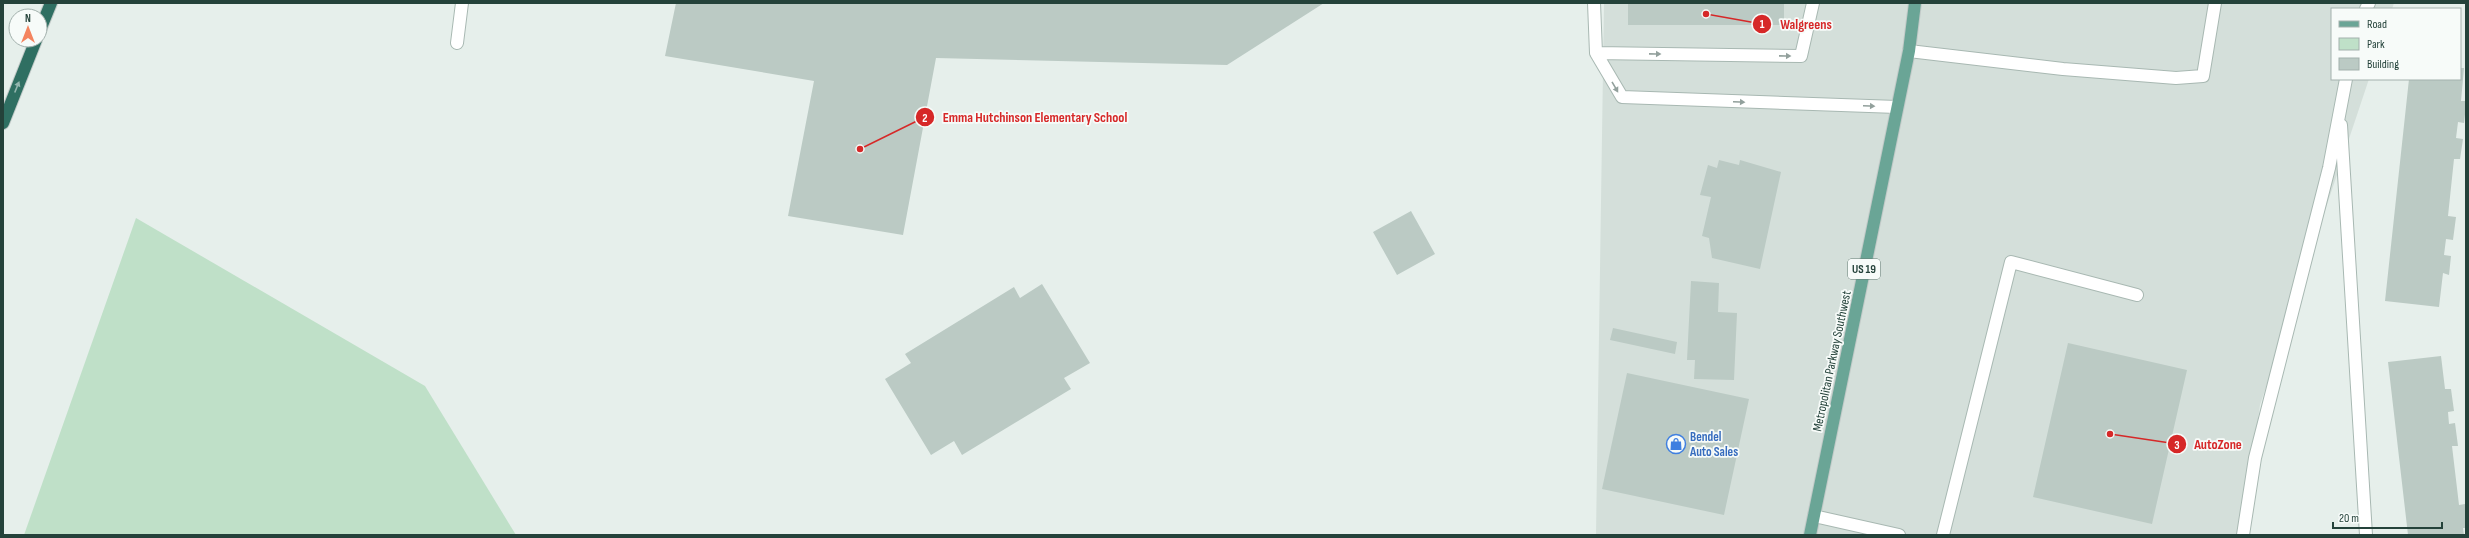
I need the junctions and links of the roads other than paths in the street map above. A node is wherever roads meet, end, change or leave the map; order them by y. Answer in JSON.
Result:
{"nodes":[{"id":1,"x":462,"y":3,"type":"edge"},
{"id":2,"x":1594,"y":3,"type":"edge"},
{"id":3,"x":1813,"y":3,"type":"edge"},
{"id":4,"x":1915,"y":3,"type":"edge"},
{"id":5,"x":2215,"y":3,"type":"edge"},
{"id":6,"x":457,"y":43,"type":"dead end"},
{"id":7,"x":33,"y":48,"type":"edge"},
{"id":8,"x":1909,"y":51,"type":"junction"},
{"id":9,"x":1596,"y":53,"type":"junction"},
{"id":10,"x":2346,"y":80,"type":"edge"},
{"id":11,"x":2340,"y":105,"type":"junction"},
{"id":12,"x":1898,"y":107,"type":"junction"},
{"id":13,"x":3,"y":123,"type":"edge"},
{"id":14,"x":2137,"y":295,"type":"dead end"},
{"id":15,"x":1814,"y":516,"type":"junction"},
{"id":16,"x":1810,"y":535,"type":"edge"},
{"id":17,"x":1899,"y":535,"type":"edge"},
{"id":18,"x":1943,"y":535,"type":"edge"},
{"id":19,"x":2242,"y":535,"type":"edge"},
{"id":20,"x":2366,"y":535,"type":"edge"}],
"edges":[{"from":1,"to":6,"type":"street"},
{"from":2,"to":9,"type":"street"},
{"from":9,"to":3,"type":"street","one_way":true},
{"from":4,"to":8,"type":"main road","name":"Metropolitan Parkway Southwest","number":"US 19"},
{"from":5,"to":8,"type":"street"},
{"from":13,"to":7,"type":"highway","one_way":true},
{"from":8,"to":12,"type":"main road","name":"Metropolitan Parkway Southwest","number":"US 19"},
{"from":9,"to":12,"type":"street","one_way":true},
{"from":10,"to":11,"type":"street"},
{"from":11,"to":19,"type":"street"},
{"from":11,"to":20,"type":"street"},
{"from":12,"to":15,"type":"main road","name":"Metropolitan Parkway Southwest","number":"US 19"},
{"from":14,"to":18,"type":"street"},
{"from":15,"to":16,"type":"main road","name":"Metropolitan Parkway Southwest","number":"US 19"},
{"from":15,"to":17,"type":"street"}]}
